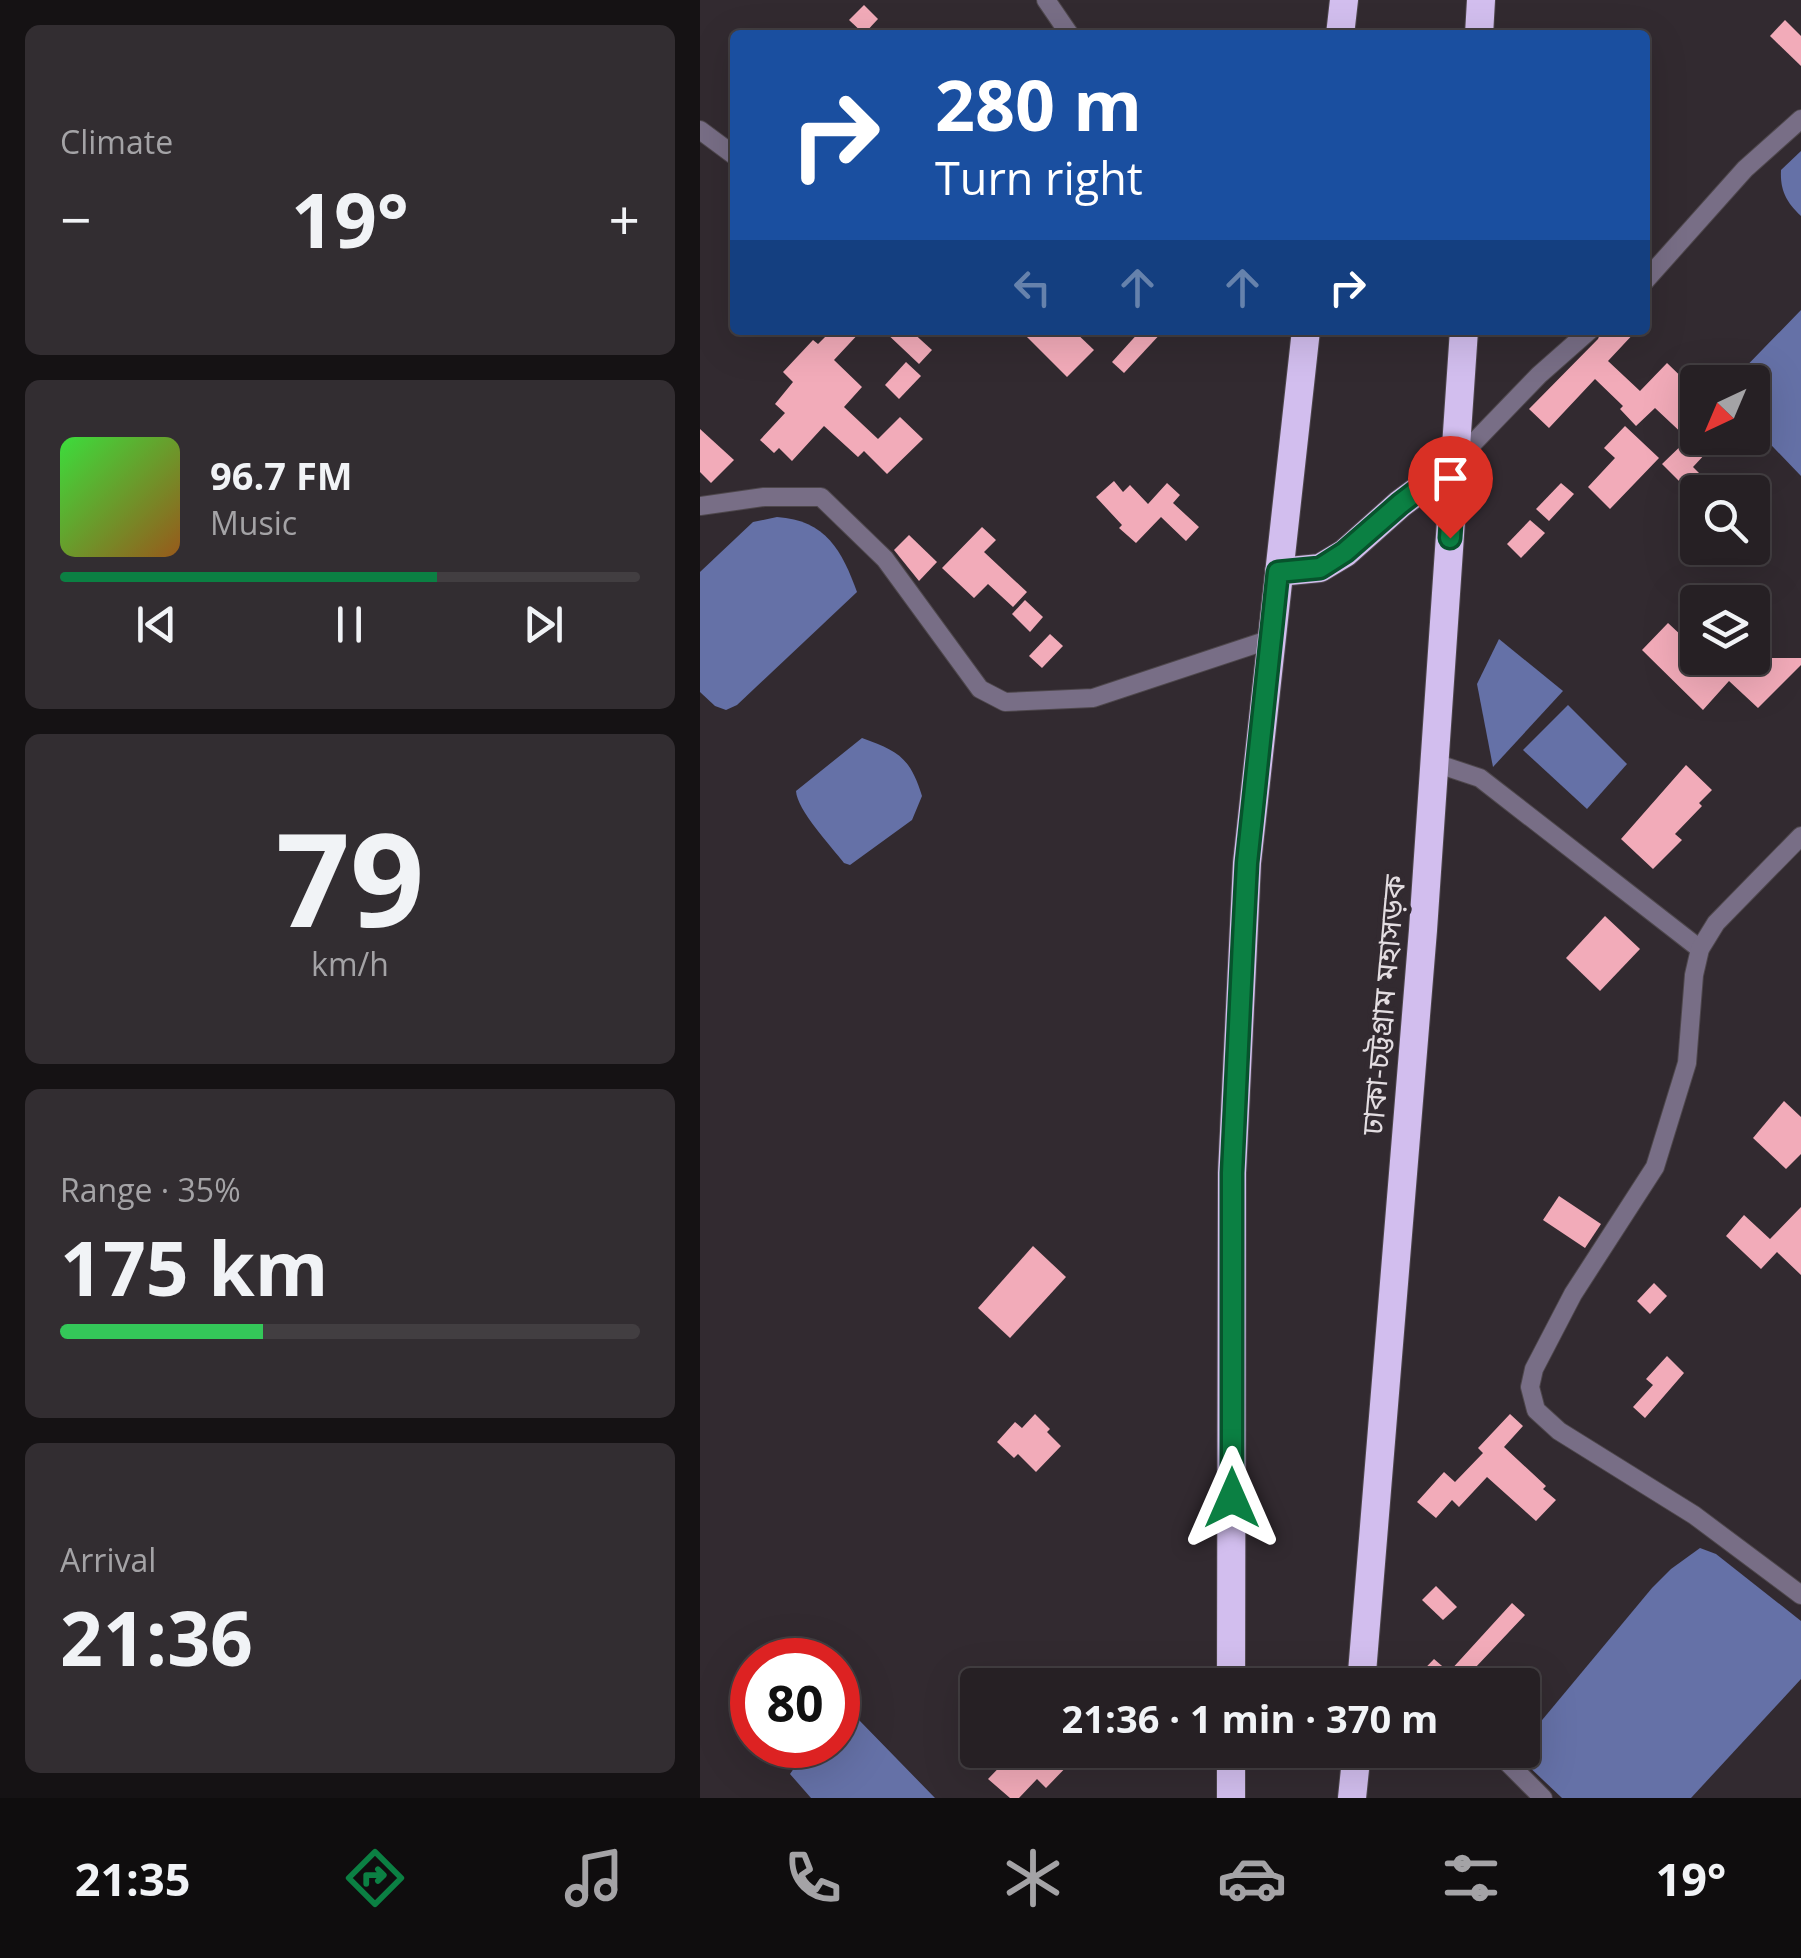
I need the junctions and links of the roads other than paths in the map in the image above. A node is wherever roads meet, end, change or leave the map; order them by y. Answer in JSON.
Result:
{"nodes":[{"id":1,"x":1046,"y":0,"type":"edge"},
{"id":2,"x":1344,"y":0,"type":"edge"},
{"id":3,"x":1480,"y":0,"type":"edge"},
{"id":4,"x":1067,"y":30,"type":"edge"},
{"id":5,"x":1341,"y":30,"type":"edge"},
{"id":6,"x":1479,"y":30,"type":"edge"},
{"id":7,"x":1801,"y":119,"type":"edge"},
{"id":8,"x":700,"y":130,"type":"edge"},
{"id":9,"x":730,"y":152,"type":"edge"},
{"id":10,"x":1650,"y":275,"type":"edge"},
{"id":11,"x":1305,"y":335,"type":"edge"},
{"id":12,"x":1464,"y":335,"type":"edge"},
{"id":13,"x":1584,"y":335,"type":"edge"},
{"id":14,"x":1455,"y":462,"type":"junction"},
{"id":15,"x":700,"y":506,"type":"edge"},
{"id":16,"x":1278,"y":572,"type":"junction"},
{"id":17,"x":1271,"y":640,"type":"junction"},
{"id":18,"x":1435,"y":763,"type":"junction"},
{"id":19,"x":1801,"y":836,"type":"edge"},
{"id":20,"x":1700,"y":949,"type":"junction"},
{"id":21,"x":1801,"y":1596,"type":"edge"},
{"id":22,"x":1231,"y":1668,"type":"edge"},
{"id":23,"x":1362,"y":1668,"type":"edge"},
{"id":24,"x":1231,"y":1768,"type":"edge"},
{"id":25,"x":1355,"y":1768,"type":"edge"},
{"id":26,"x":1514,"y":1768,"type":"edge"},
{"id":27,"x":1231,"y":1798,"type":"edge"},
{"id":28,"x":1352,"y":1798,"type":"edge"},
{"id":29,"x":1543,"y":1798,"type":"edge"}],
"edges":[{"from":1,"to":4,"type":"street"},
{"from":2,"to":5,"type":"highway"},
{"from":3,"to":6,"type":"highway"},
{"from":7,"to":10,"type":"street"},
{"from":8,"to":9,"type":"street"},
{"from":11,"to":16,"type":"highway"},
{"from":12,"to":14,"type":"highway","name":"ঢাকা-চট্টগ্রাম মহাসড়ক"},
{"from":13,"to":14,"type":"street"},
{"from":14,"to":16,"type":"highway"},
{"from":14,"to":18,"type":"highway","name":"ঢাকা-চট্টগ্রাম মহাসড়ক"},
{"from":15,"to":17,"type":"street"},
{"from":16,"to":17,"type":"highway"},
{"from":17,"to":22,"type":"highway"},
{"from":18,"to":20,"type":"street"},
{"from":18,"to":23,"type":"highway","name":"ঢাকা-চট্টগ্রাম মহাসড়ক"},
{"from":19,"to":20,"type":"street"},
{"from":20,"to":21,"type":"street"},
{"from":24,"to":27,"type":"highway"},
{"from":25,"to":28,"type":"highway"},
{"from":26,"to":29,"type":"street"}]}
